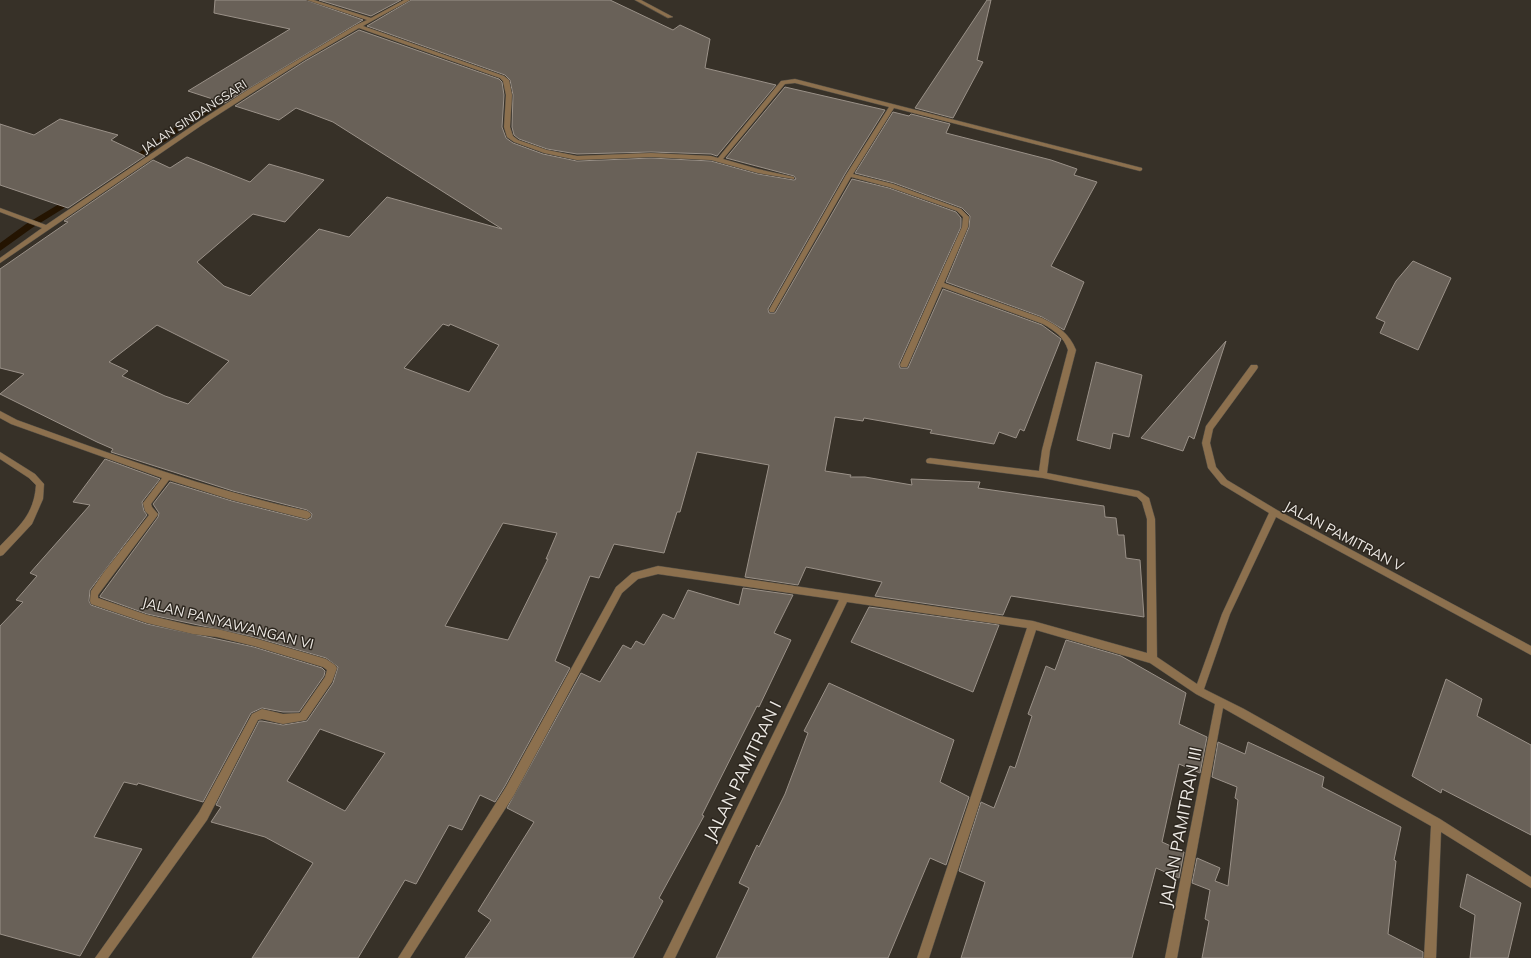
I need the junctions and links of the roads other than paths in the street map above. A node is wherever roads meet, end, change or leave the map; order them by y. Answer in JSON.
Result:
{"nodes":[{"id":1,"x":309,"y":0,"type":"edge"},
{"id":2,"x":408,"y":0,"type":"edge"},
{"id":3,"x":637,"y":0,"type":"edge"},
{"id":4,"x":670,"y":17,"type":"dead end"},
{"id":5,"x":370,"y":19,"type":"junction"},
{"id":6,"x":358,"y":26,"type":"junction"},
{"id":7,"x":892,"y":107,"type":"junction"},
{"id":8,"x":720,"y":160,"type":"junction"},
{"id":9,"x":1140,"y":169,"type":"dead end"},
{"id":10,"x":849,"y":175,"type":"junction"},
{"id":11,"x":792,"y":178,"type":"dead end"},
{"id":12,"x":0,"y":210,"type":"edge"},
{"id":13,"x":45,"y":227,"type":"junction"},
{"id":14,"x":0,"y":261,"type":"edge"},
{"id":15,"x":940,"y":284,"type":"junction"},
{"id":16,"x":772,"y":310,"type":"dead end"},
{"id":17,"x":904,"y":365,"type":"dead end"},
{"id":18,"x":1254,"y":367,"type":"dead end"},
{"id":19,"x":0,"y":414,"type":"edge"},
{"id":20,"x":0,"y":455,"type":"edge"},
{"id":21,"x":930,"y":461,"type":"dead end"},
{"id":22,"x":1043,"y":475,"type":"junction"},
{"id":23,"x":168,"y":476,"type":"junction"},
{"id":24,"x":1274,"y":512,"type":"junction"},
{"id":25,"x":306,"y":515,"type":"dead end"},
{"id":26,"x":0,"y":552,"type":"edge"},
{"id":27,"x":845,"y":598,"type":"junction"},
{"id":28,"x":1033,"y":625,"type":"junction"},
{"id":29,"x":1531,"y":650,"type":"edge"},
{"id":30,"x":1152,"y":659,"type":"junction"},
{"id":31,"x":1199,"y":691,"type":"junction"},
{"id":32,"x":1220,"y":701,"type":"junction"},
{"id":33,"x":1436,"y":823,"type":"junction"},
{"id":34,"x":1531,"y":883,"type":"edge"},
{"id":35,"x":101,"y":958,"type":"edge"},
{"id":36,"x":404,"y":958,"type":"edge"},
{"id":37,"x":669,"y":958,"type":"edge"},
{"id":38,"x":923,"y":958,"type":"edge"},
{"id":39,"x":1171,"y":958,"type":"edge"},
{"id":40,"x":1430,"y":958,"type":"edge"}],
"edges":[{"from":1,"to":5,"type":"street"},
{"from":2,"to":5,"type":"street","name":"JALAN SINDANGSARI"},
{"from":3,"to":4,"type":"street"},
{"from":5,"to":6,"type":"street","name":"JALAN SINDANGSARI"},
{"from":6,"to":8,"type":"street"},
{"from":6,"to":13,"type":"street","name":"JALAN SINDANGSARI"},
{"from":7,"to":8,"type":"street"},
{"from":7,"to":9,"type":"street"},
{"from":7,"to":10,"type":"street"},
{"from":8,"to":11,"type":"street"},
{"from":10,"to":15,"type":"street"},
{"from":10,"to":16,"type":"street"},
{"from":12,"to":13,"type":"street"},
{"from":13,"to":14,"type":"street","name":"JALAN SINDANGSARI"},
{"from":15,"to":17,"type":"street"},
{"from":15,"to":22,"type":"street"},
{"from":18,"to":24,"type":"street"},
{"from":19,"to":23,"type":"street"},
{"from":20,"to":26,"type":"street"},
{"from":21,"to":22,"type":"street"},
{"from":22,"to":30,"type":"street"},
{"from":23,"to":25,"type":"street"},
{"from":23,"to":35,"type":"street","name":"JALAN PANYAWANGAN VI"},
{"from":24,"to":29,"type":"street","name":"JALAN PAMITRAN V"},
{"from":24,"to":31,"type":"street","name":"JALAN PAMITRAN V"},
{"from":27,"to":28,"type":"street"},
{"from":27,"to":36,"type":"street"},
{"from":27,"to":37,"type":"street","name":"JALAN PAMITRAN I"},
{"from":28,"to":30,"type":"street"},
{"from":28,"to":38,"type":"street"},
{"from":30,"to":31,"type":"street"},
{"from":31,"to":32,"type":"street"},
{"from":32,"to":33,"type":"street"},
{"from":32,"to":39,"type":"street","name":"JALAN PAMITRAN III"},
{"from":33,"to":34,"type":"street"},
{"from":33,"to":40,"type":"street"}]}
